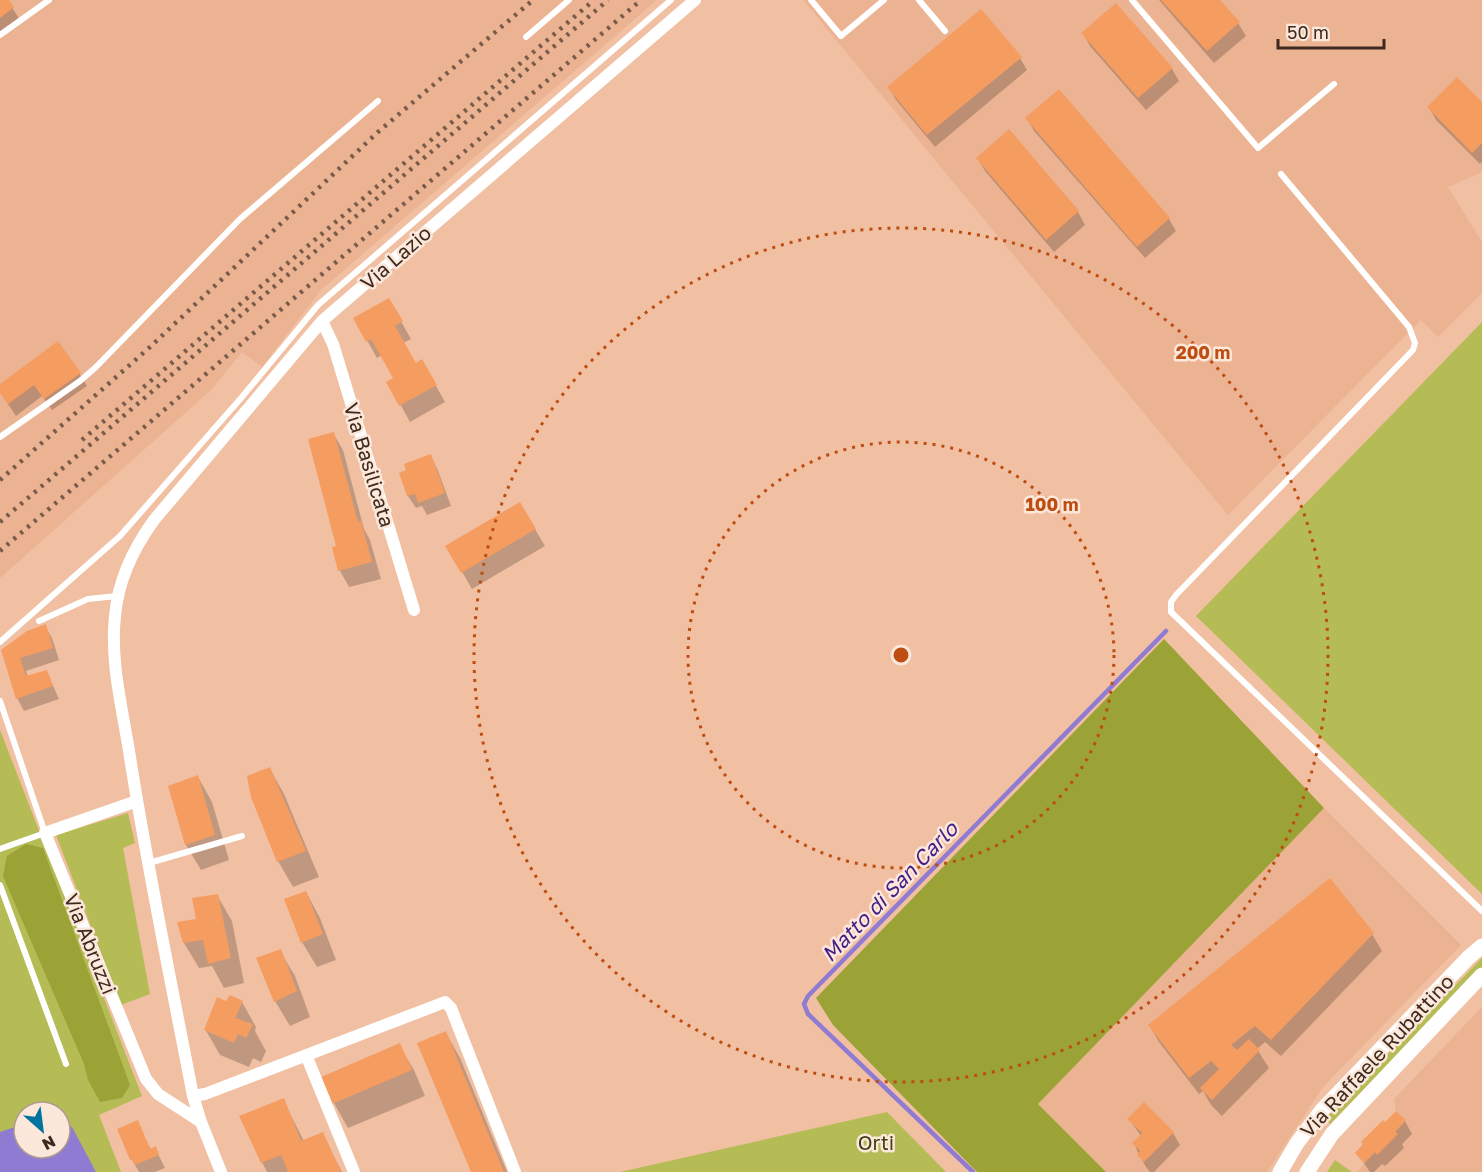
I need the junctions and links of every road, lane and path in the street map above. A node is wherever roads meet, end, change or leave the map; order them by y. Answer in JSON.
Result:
{"nodes":[{"id":1,"x":49,"y":0,"type":"edge"},
{"id":2,"x":568,"y":0,"type":"edge"},
{"id":3,"x":671,"y":0,"type":"edge"},
{"id":4,"x":694,"y":0,"type":"edge"},
{"id":5,"x":811,"y":0,"type":"edge"},
{"id":6,"x":884,"y":0,"type":"edge"},
{"id":7,"x":919,"y":0,"type":"edge"},
{"id":8,"x":1132,"y":0,"type":"edge"},
{"id":9,"x":945,"y":31,"type":"dead end"},
{"id":10,"x":0,"y":35,"type":"edge"},
{"id":11,"x":526,"y":37,"type":"dead end"},
{"id":12,"x":1334,"y":84,"type":"dead end"},
{"id":13,"x":378,"y":101,"type":"dead end"},
{"id":14,"x":1281,"y":174,"type":"dead end"},
{"id":15,"x":322,"y":321,"type":"junction"},
{"id":16,"x":0,"y":437,"type":"edge"},
{"id":17,"x":117,"y":596,"type":"junction"},
{"id":18,"x":414,"y":610,"type":"dead end"},
{"id":19,"x":39,"y":621,"type":"dead end"},
{"id":20,"x":0,"y":642,"type":"edge"},
{"id":21,"x":0,"y":701,"type":"edge"},
{"id":22,"x":137,"y":801,"type":"junction"},
{"id":23,"x":45,"y":833,"type":"junction"},
{"id":24,"x":242,"y":836,"type":"dead end"},
{"id":25,"x":0,"y":849,"type":"edge"},
{"id":26,"x":148,"y":862,"type":"junction"},
{"id":27,"x":0,"y":885,"type":"edge"},
{"id":28,"x":1482,"y":911,"type":"edge"},
{"id":29,"x":1482,"y":946,"type":"edge"},
{"id":30,"x":1482,"y":975,"type":"edge"},
{"id":31,"x":306,"y":1055,"type":"junction"},
{"id":32,"x":66,"y":1065,"type":"dead end"},
{"id":33,"x":193,"y":1096,"type":"junction"},
{"id":34,"x":201,"y":1122,"type":"junction"},
{"id":35,"x":221,"y":1172,"type":"edge"},
{"id":36,"x":354,"y":1172,"type":"edge"},
{"id":37,"x":515,"y":1172,"type":"edge"},
{"id":38,"x":1280,"y":1172,"type":"edge"},
{"id":39,"x":1306,"y":1172,"type":"edge"}],
"edges":[{"from":1,"to":10,"type":"lane"},
{"from":2,"to":11,"type":"lane"},
{"from":3,"to":20,"type":"lane"},
{"from":4,"to":15,"type":"street","name":"Via Lazio"},
{"from":5,"to":6,"type":"lane"},
{"from":7,"to":9,"type":"lane"},
{"from":8,"to":12,"type":"lane"},
{"from":13,"to":16,"type":"lane"},
{"from":14,"to":28,"type":"lane"},
{"from":15,"to":17,"type":"street","name":"Via Lazio"},
{"from":15,"to":18,"type":"street","name":"Via Basilicata"},
{"from":17,"to":19,"type":"lane"},
{"from":17,"to":22,"type":"street"},
{"from":21,"to":23,"type":"lane"},
{"from":22,"to":23,"type":"street"},
{"from":22,"to":26,"type":"street"},
{"from":23,"to":25,"type":"lane"},
{"from":23,"to":34,"type":"street","name":"Via Abruzzi"},
{"from":24,"to":26,"type":"lane"},
{"from":26,"to":33,"type":"street"},
{"from":27,"to":32,"type":"lane"},
{"from":29,"to":38,"type":"street","name":"Via Raffaele Rubattino"},
{"from":30,"to":39,"type":"street","name":"Via Raffaele Rubattino"},
{"from":31,"to":33,"type":"street"},
{"from":31,"to":36,"type":"street"},
{"from":31,"to":37,"type":"street"},
{"from":33,"to":34,"type":"street"},
{"from":34,"to":35,"type":"street"}]}
